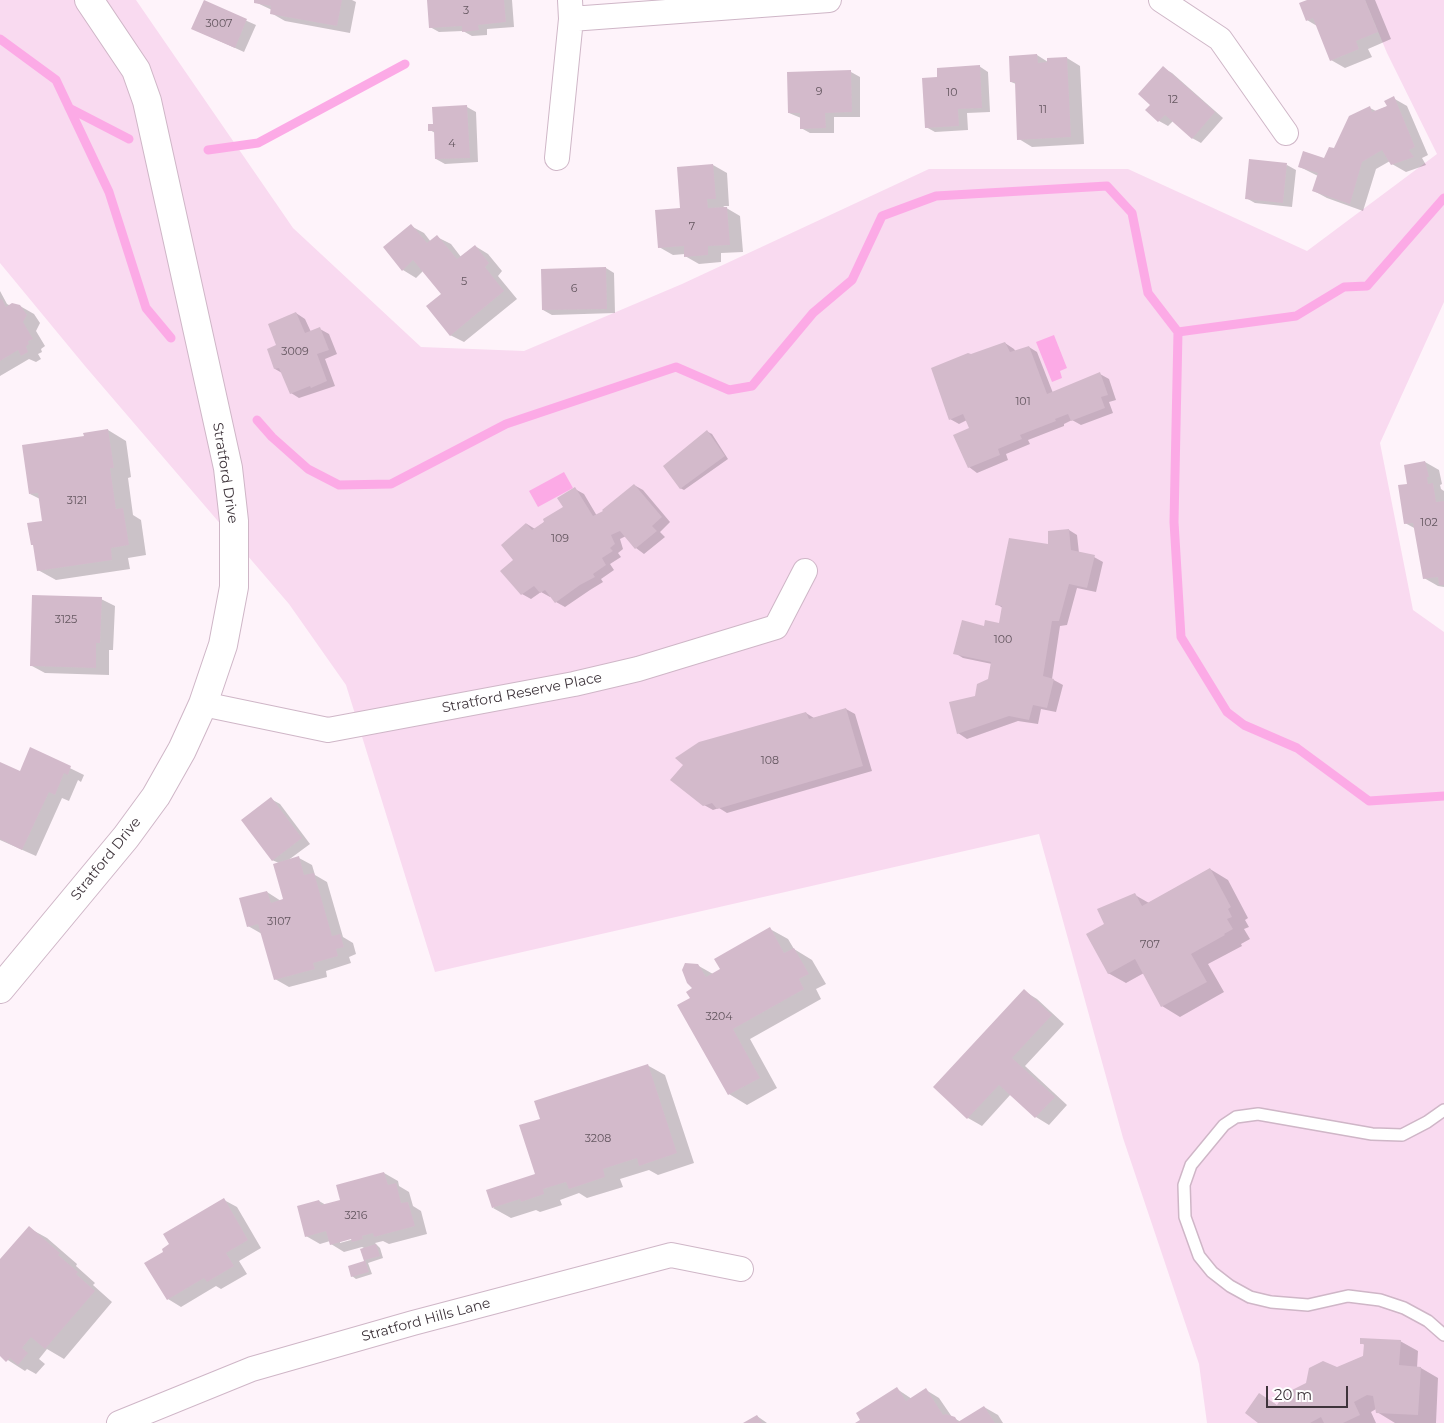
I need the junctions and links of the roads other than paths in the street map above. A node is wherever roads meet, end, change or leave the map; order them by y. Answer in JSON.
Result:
{"nodes":[{"id":1,"x":89,"y":0,"type":"edge"},
{"id":2,"x":829,"y":0,"type":"edge"},
{"id":3,"x":1161,"y":0,"type":"edge"},
{"id":4,"x":571,"y":9,"type":"edge"},
{"id":5,"x":1286,"y":133,"type":"dead end"},
{"id":6,"x":557,"y":158,"type":"dead end"},
{"id":7,"x":805,"y":571,"type":"dead end"},
{"id":8,"x":203,"y":704,"type":"junction"},
{"id":9,"x":0,"y":989,"type":"edge"},
{"id":10,"x":1444,"y":1110,"type":"edge"},
{"id":11,"x":741,"y":1269,"type":"dead end"},
{"id":12,"x":1444,"y":1335,"type":"edge"},
{"id":13,"x":118,"y":1423,"type":"edge"}],
"edges":[{"from":1,"to":8,"type":"street","name":"Stratford Drive"},
{"from":2,"to":4,"type":"street"},
{"from":3,"to":5,"type":"street"},
{"from":4,"to":6,"type":"street"},
{"from":7,"to":8,"type":"street","name":"Stratford Reserve Place"},
{"from":8,"to":9,"type":"street","name":"Stratford Drive"},
{"from":10,"to":12,"type":"lane"},
{"from":11,"to":13,"type":"street","name":"Stratford Hills Lane"}]}
